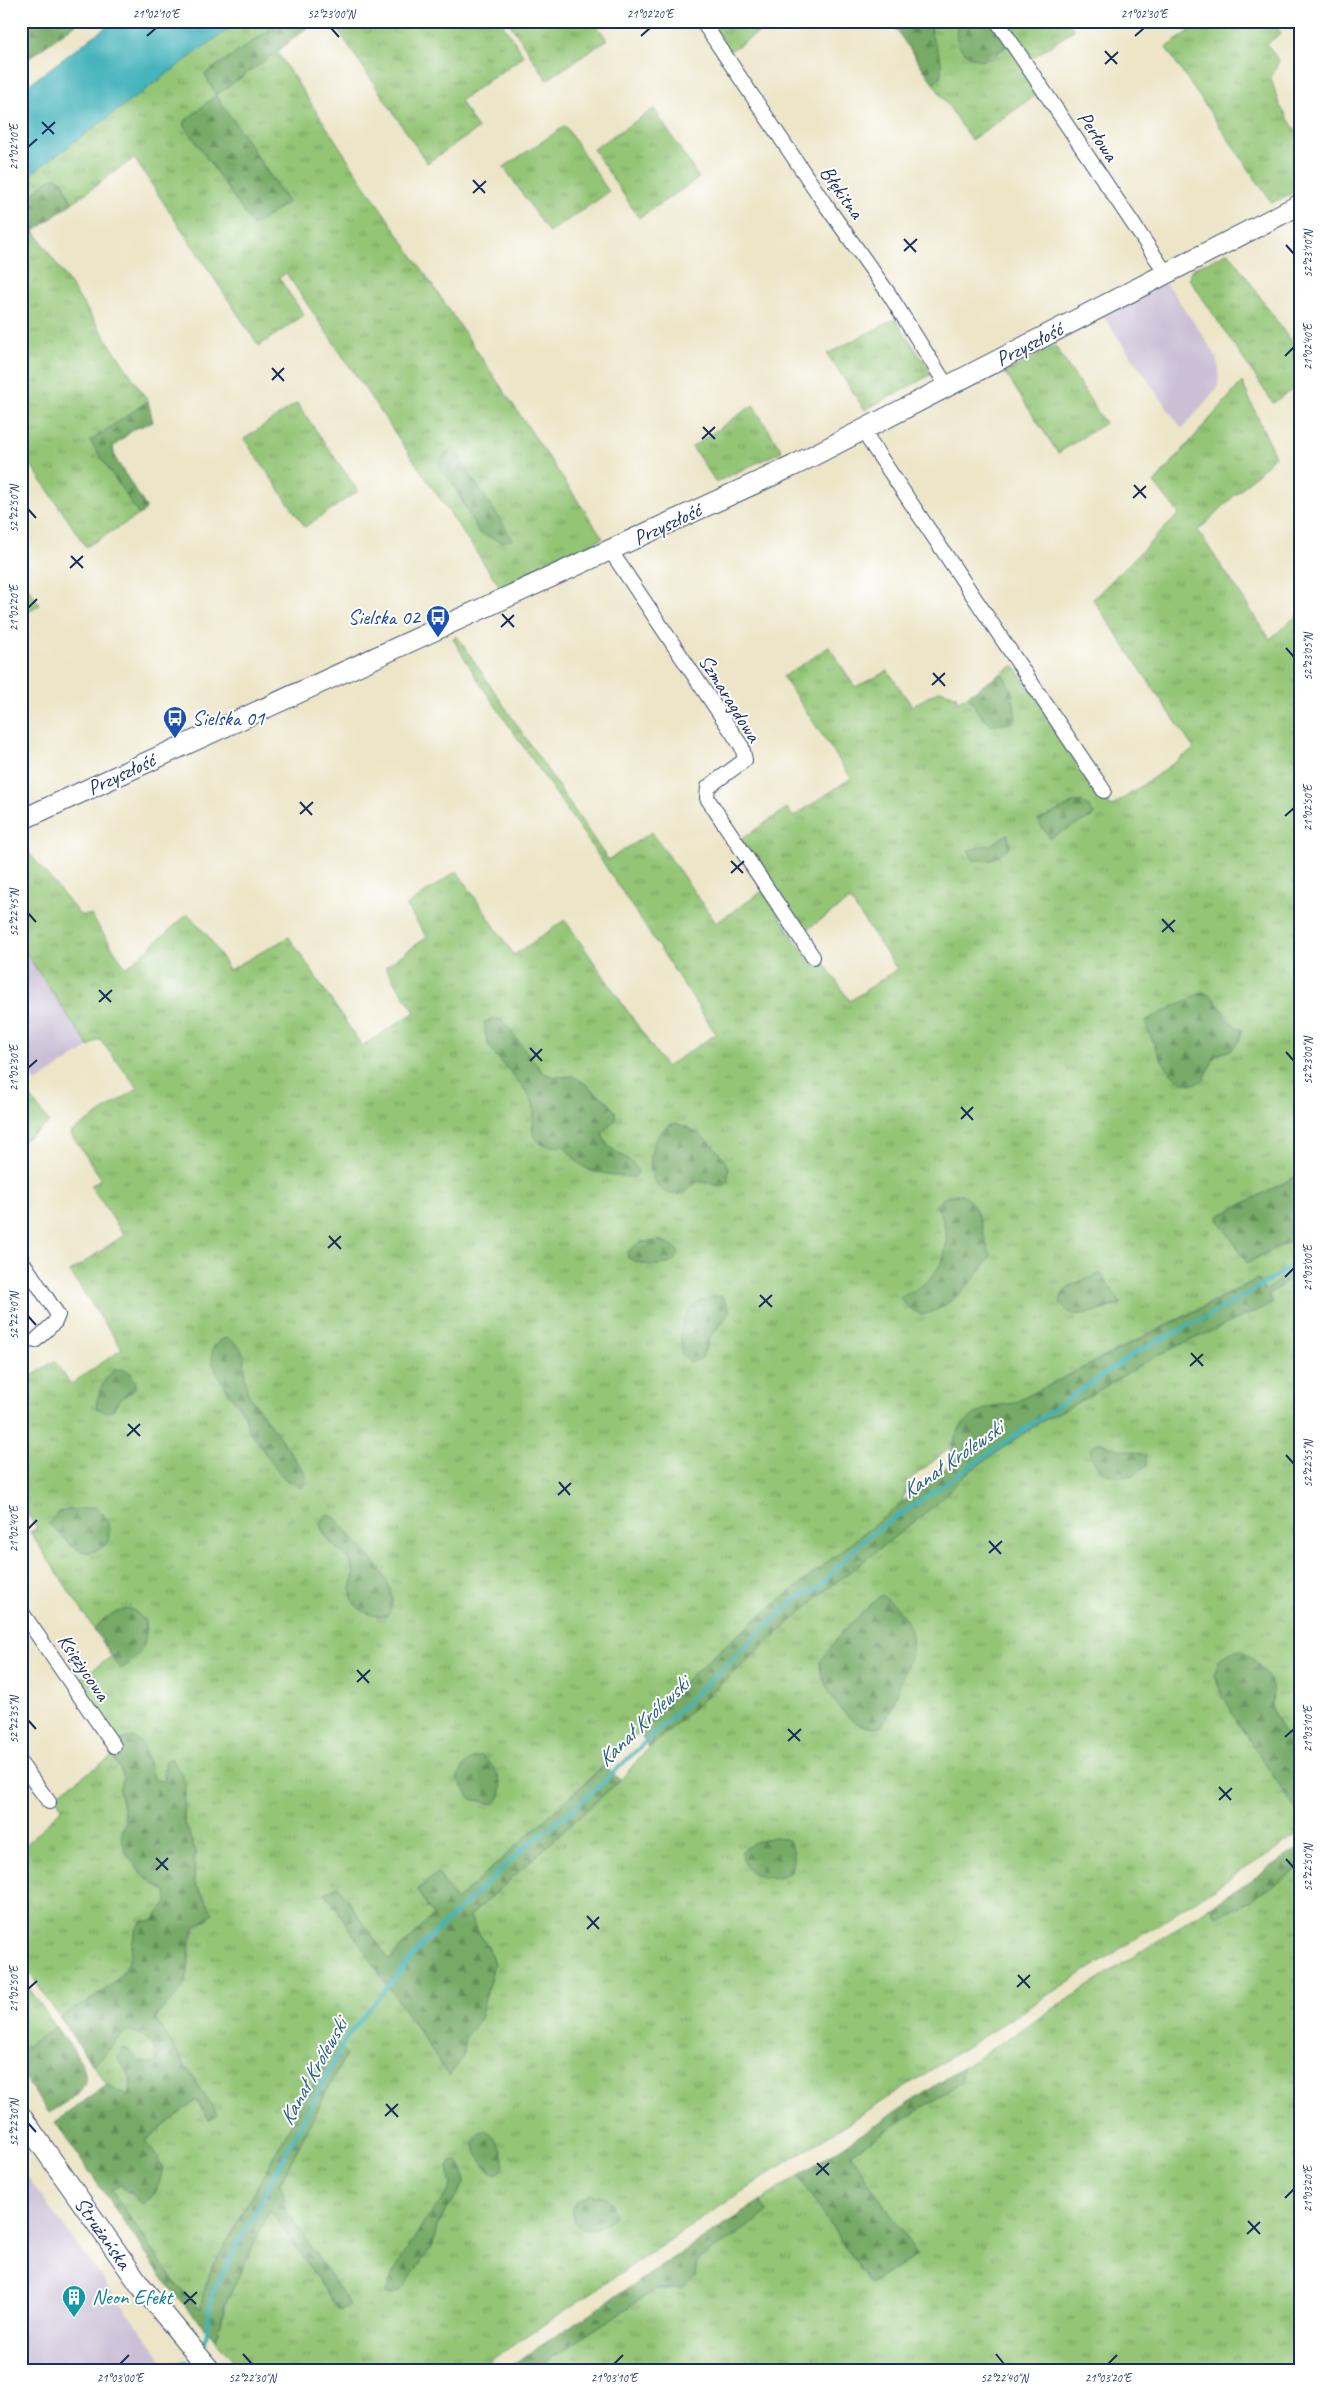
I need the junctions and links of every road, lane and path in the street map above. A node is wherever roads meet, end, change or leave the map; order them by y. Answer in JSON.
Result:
{"nodes":[{"id":1,"x":702,"y":21,"type":"edge"},
{"id":2,"x":997,"y":21,"type":"edge"},
{"id":3,"x":1301,"y":204,"type":"edge"},
{"id":4,"x":1166,"y":273,"type":"junction"},
{"id":5,"x":947,"y":386,"type":"junction"},
{"id":6,"x":862,"y":430,"type":"junction"},
{"id":7,"x":610,"y":550,"type":"junction"},
{"id":8,"x":1104,"y":791,"type":"dead end"},
{"id":9,"x":21,"y":820,"type":"edge"},
{"id":10,"x":813,"y":957,"type":"dead end"},
{"id":11,"x":21,"y":1259,"type":"edge"},
{"id":12,"x":35,"y":1341,"type":"dead end"},
{"id":13,"x":21,"y":1611,"type":"edge"},
{"id":14,"x":114,"y":1746,"type":"dead end"},
{"id":15,"x":21,"y":1764,"type":"edge"},
{"id":16,"x":49,"y":1802,"type":"dead end"},
{"id":17,"x":21,"y":2116,"type":"edge"},
{"id":18,"x":208,"y":2368,"type":"edge"}],
"edges":[{"from":1,"to":5,"type":"street","name":"Błękitna"},
{"from":2,"to":4,"type":"street","name":"Perłowa"},
{"from":3,"to":4,"type":"street","name":"Przyszłość"},
{"from":4,"to":5,"type":"street","name":"Przyszłość"},
{"from":5,"to":6,"type":"street","name":"Przyszłość"},
{"from":6,"to":7,"type":"street","name":"Przyszłość"},
{"from":6,"to":8,"type":"street"},
{"from":7,"to":9,"type":"street","name":"Przyszłość"},
{"from":7,"to":10,"type":"street","name":"Szmaragdowa"},
{"from":11,"to":12,"type":"street"},
{"from":13,"to":14,"type":"street","name":"Księżycowa"},
{"from":15,"to":16,"type":"street"},
{"from":17,"to":18,"type":"street","name":"Strużańska"}]}
